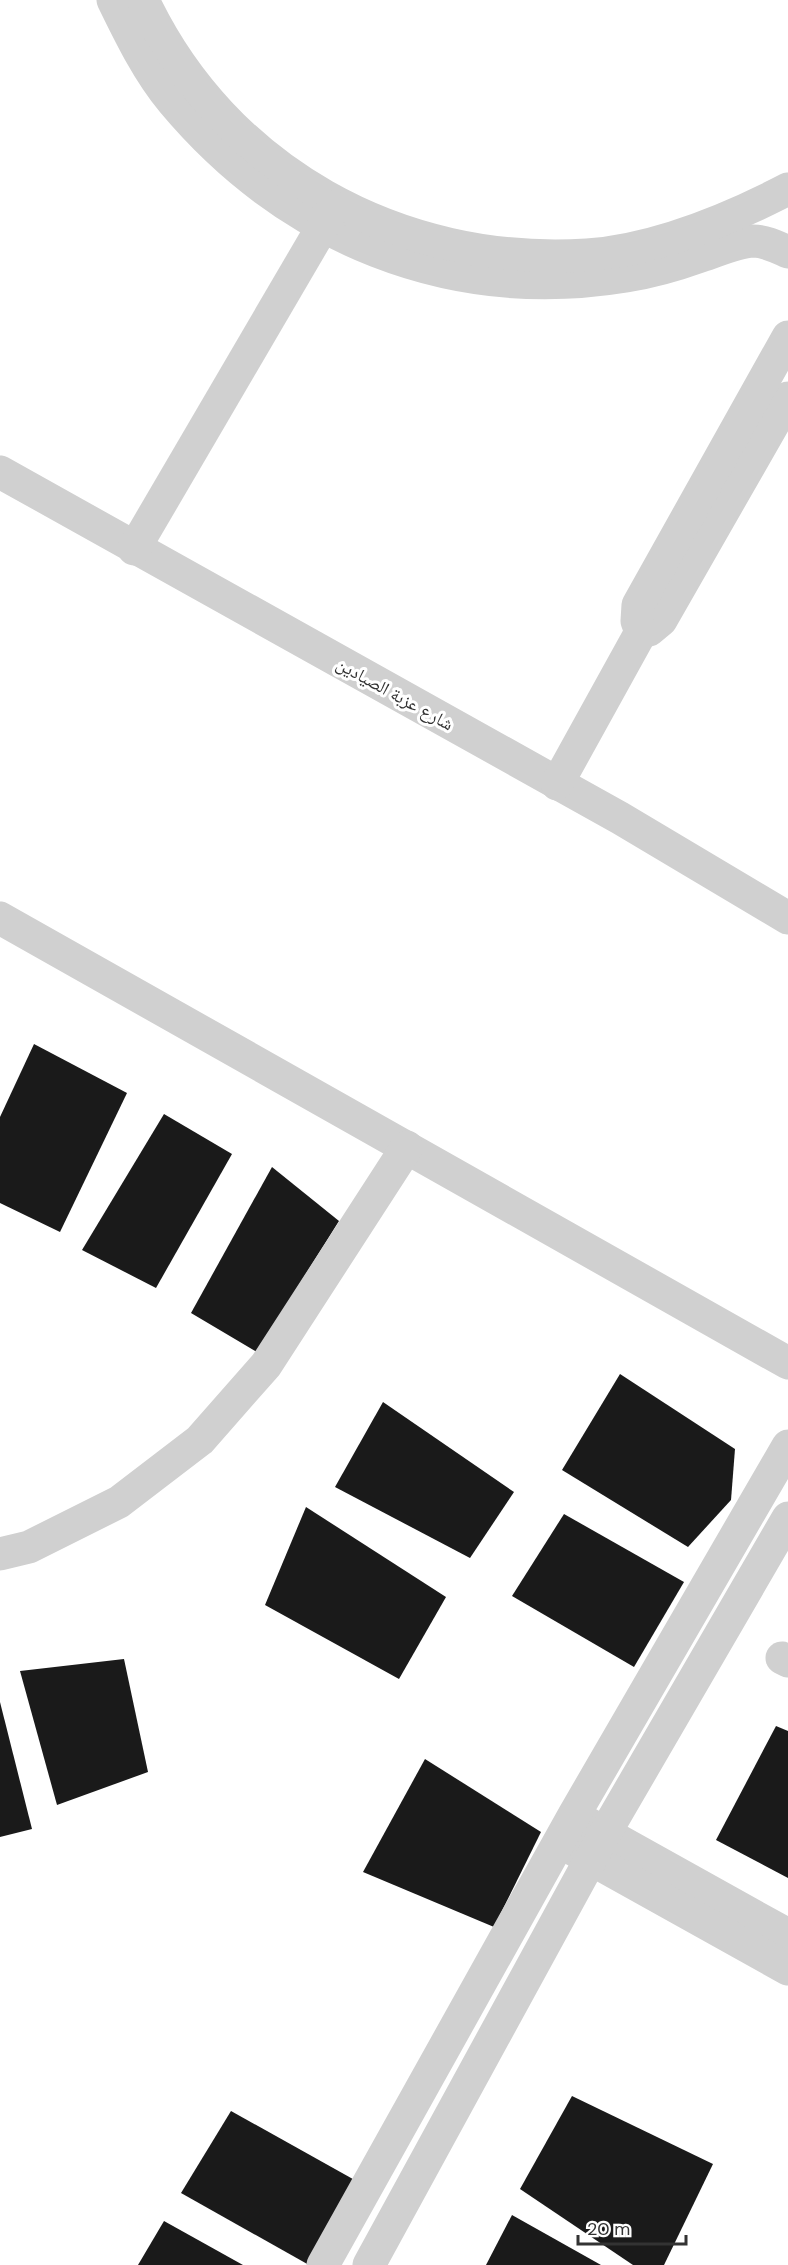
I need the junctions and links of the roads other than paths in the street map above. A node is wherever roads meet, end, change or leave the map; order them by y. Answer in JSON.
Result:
{"nodes":[{"id":1,"x":113,"y":0,"type":"edge"},
{"id":2,"x":143,"y":0,"type":"edge"},
{"id":3,"x":788,"y":189,"type":"edge"},
{"id":4,"x":330,"y":215,"type":"junction"},
{"id":5,"x":788,"y":252,"type":"edge"},
{"id":6,"x":788,"y":337,"type":"edge"},
{"id":7,"x":788,"y":398,"type":"edge"},
{"id":8,"x":0,"y":472,"type":"edge"},
{"id":9,"x":134,"y":549,"type":"junction"},
{"id":10,"x":641,"y":632,"type":"junction"},
{"id":11,"x":557,"y":784,"type":"junction"},
{"id":12,"x":0,"y":918,"type":"edge"},
{"id":13,"x":788,"y":918,"type":"edge"},
{"id":14,"x":406,"y":1147,"type":"junction"},
{"id":15,"x":788,"y":1363,"type":"edge"},
{"id":16,"x":788,"y":1446,"type":"edge"},
{"id":17,"x":788,"y":1518,"type":"edge"},
{"id":18,"x":0,"y":1554,"type":"edge"},
{"id":19,"x":566,"y":1828,"type":"junction"},
{"id":20,"x":598,"y":1846,"type":"junction"},
{"id":21,"x":788,"y":1935,"type":"edge"},
{"id":22,"x":788,"y":1969,"type":"edge"},
{"id":23,"x":323,"y":2265,"type":"edge"},
{"id":24,"x":369,"y":2265,"type":"edge"}],
"edges":[{"from":1,"to":4,"type":"street"},
{"from":2,"to":4,"type":"street"},
{"from":3,"to":4,"type":"street"},
{"from":4,"to":5,"type":"street"},
{"from":4,"to":9,"type":"street"},
{"from":6,"to":10,"type":"street"},
{"from":7,"to":10,"type":"street"},
{"from":8,"to":9,"type":"street","name":"شارع عزبة الصيادين"},
{"from":9,"to":11,"type":"street","name":"شارع عزبة الصيادين"},
{"from":10,"to":11,"type":"street"},
{"from":11,"to":13,"type":"street","name":"شارع عزبة الصيادين"},
{"from":12,"to":14,"type":"street"},
{"from":14,"to":15,"type":"street"},
{"from":14,"to":18,"type":"street"},
{"from":16,"to":19,"type":"street"},
{"from":17,"to":20,"type":"street"},
{"from":19,"to":20,"type":"street"},
{"from":19,"to":23,"type":"street"},
{"from":20,"to":21,"type":"street"},
{"from":20,"to":22,"type":"street"},
{"from":20,"to":24,"type":"street"}]}
